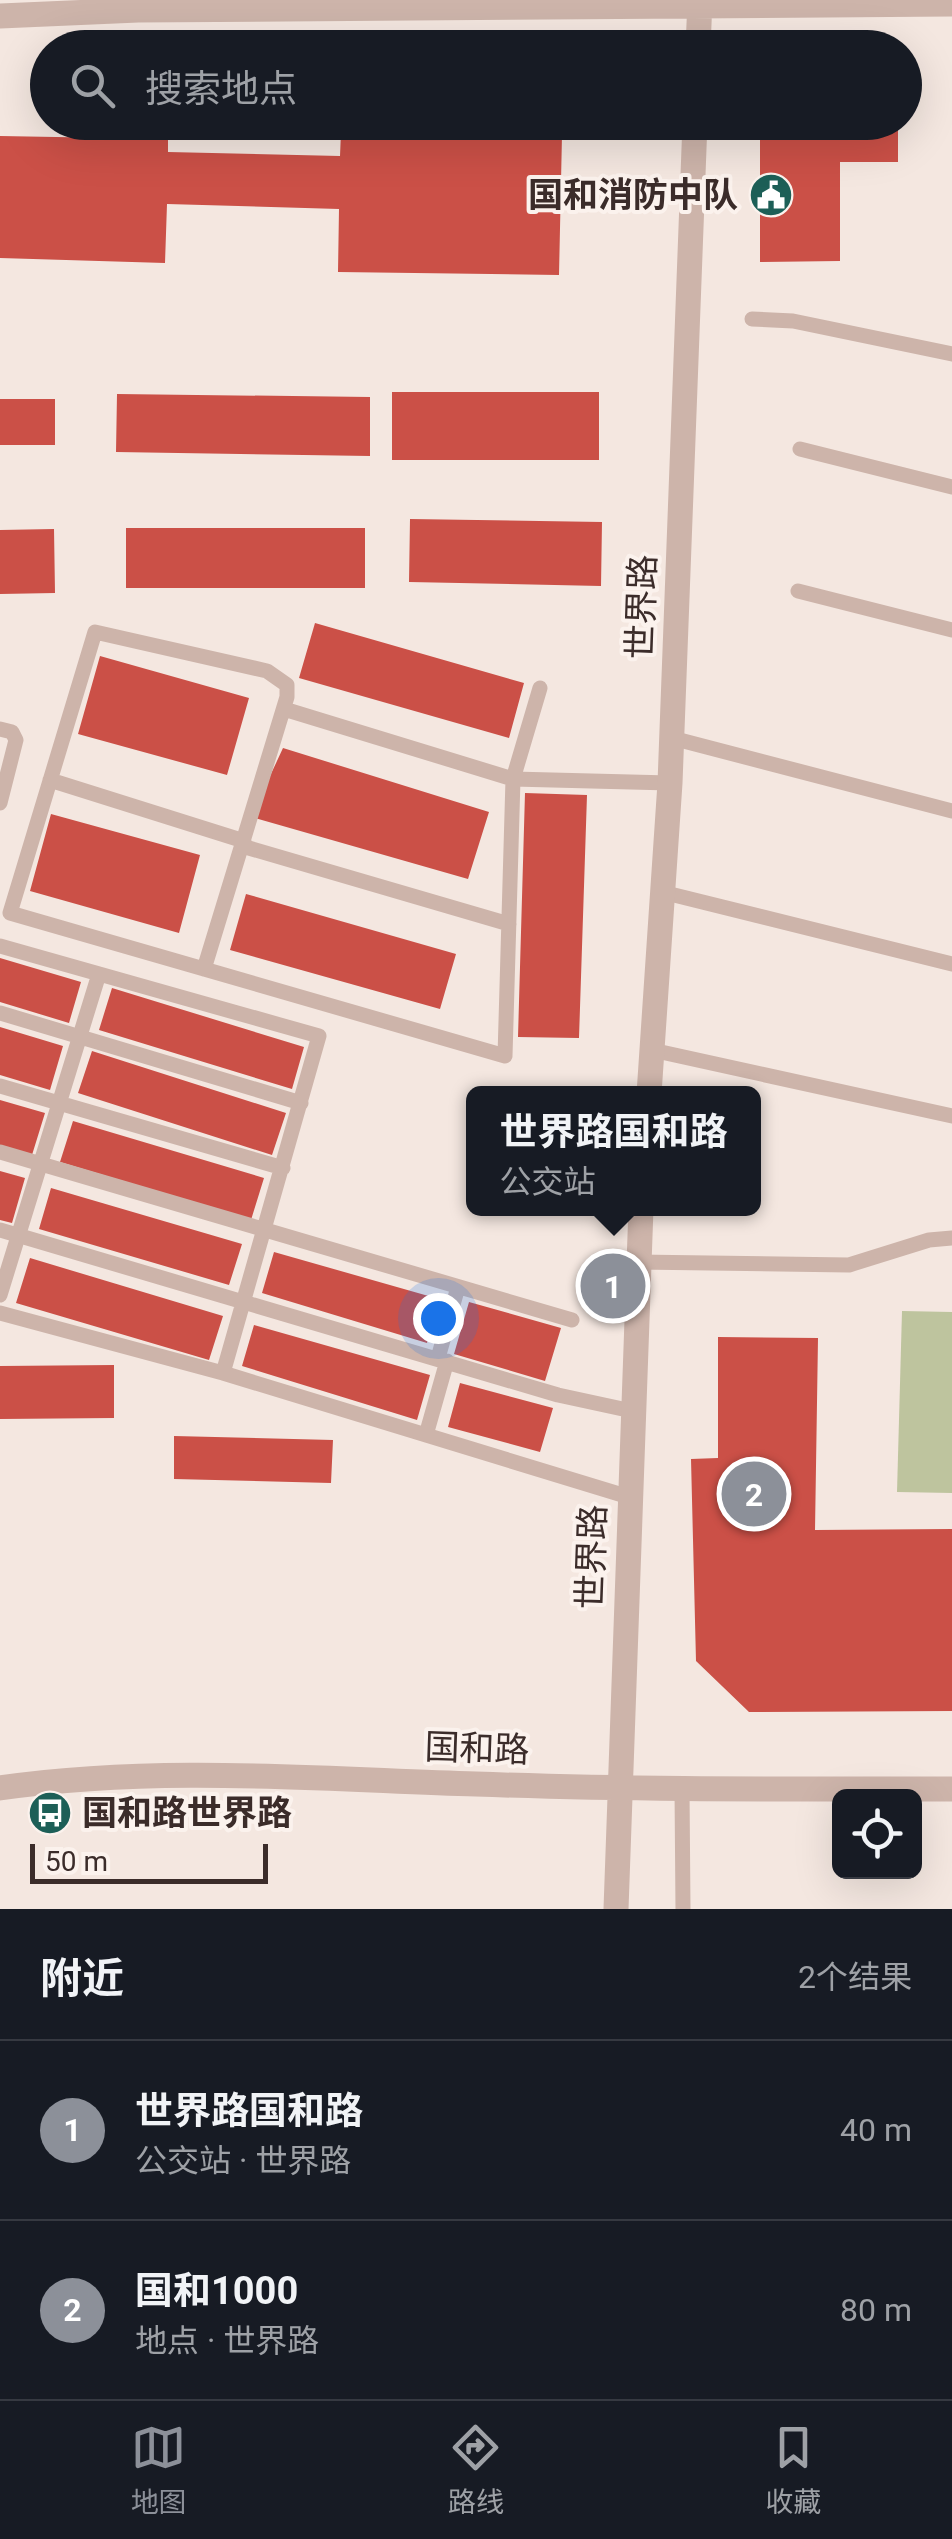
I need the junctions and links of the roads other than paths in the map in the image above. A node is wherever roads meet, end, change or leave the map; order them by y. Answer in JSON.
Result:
{"nodes":[{"id":1,"x":700,"y":2,"type":"edge"},
{"id":2,"x":952,"y":4,"type":"edge"},
{"id":3,"x":0,"y":16,"type":"edge"},
{"id":4,"x":699,"y":30,"type":"edge"},
{"id":5,"x":694,"y":140,"type":"edge"},
{"id":6,"x":752,"y":319,"type":"dead end"},
{"id":7,"x":952,"y":354,"type":"edge"},
{"id":8,"x":800,"y":449,"type":"dead end"},
{"id":9,"x":952,"y":487,"type":"edge"},
{"id":10,"x":798,"y":591,"type":"dead end"},
{"id":11,"x":952,"y":630,"type":"edge"},
{"id":12,"x":540,"y":688,"type":"dead end"},
{"id":13,"x":284,"y":709,"type":"junction"},
{"id":14,"x":0,"y":728,"type":"edge"},
{"id":15,"x":672,"y":738,"type":"junction"},
{"id":16,"x":514,"y":779,"type":"junction"},
{"id":17,"x":50,"y":780,"type":"junction"},
{"id":18,"x":670,"y":783,"type":"junction"},
{"id":19,"x":0,"y":800,"type":"edge"},
{"id":20,"x":952,"y":811,"type":"edge"},
{"id":21,"x":243,"y":843,"type":"junction"},
{"id":22,"x":662,"y":892,"type":"junction"},
{"id":23,"x":509,"y":924,"type":"junction"},
{"id":24,"x":0,"y":946,"type":"edge"},
{"id":25,"x":952,"y":964,"type":"edge"},
{"id":26,"x":204,"y":969,"type":"junction"},
{"id":27,"x":99,"y":974,"type":"junction"},
{"id":28,"x":0,"y":1013,"type":"edge"},
{"id":29,"x":80,"y":1037,"type":"junction"},
{"id":30,"x":652,"y":1050,"type":"junction"},
{"id":31,"x":0,"y":1086,"type":"edge"},
{"id":32,"x":650,"y":1086,"type":"edge"},
{"id":33,"x":60,"y":1103,"type":"junction"},
{"id":34,"x":301,"y":1103,"type":"junction"},
{"id":35,"x":952,"y":1116,"type":"edge"},
{"id":36,"x":0,"y":1152,"type":"edge"},
{"id":37,"x":42,"y":1165,"type":"junction"},
{"id":38,"x":283,"y":1168,"type":"junction"},
{"id":39,"x":640,"y":1216,"type":"edge"},
{"id":40,"x":0,"y":1230,"type":"edge"},
{"id":41,"x":264,"y":1231,"type":"junction"},
{"id":42,"x":20,"y":1236,"type":"junction"},
{"id":43,"x":952,"y":1238,"type":"edge"},
{"id":44,"x":637,"y":1262,"type":"junction"},
{"id":45,"x":458,"y":1287,"type":"junction"},
{"id":46,"x":0,"y":1294,"type":"edge"},
{"id":47,"x":246,"y":1302,"type":"junction"},
{"id":48,"x":0,"y":1313,"type":"edge"},
{"id":49,"x":572,"y":1320,"type":"dead end"},
{"id":50,"x":442,"y":1359,"type":"junction"},
{"id":51,"x":223,"y":1373,"type":"junction"},
{"id":52,"x":632,"y":1411,"type":"junction"},
{"id":53,"x":426,"y":1435,"type":"junction"},
{"id":54,"x":629,"y":1497,"type":"junction"},
{"id":55,"x":0,"y":1788,"type":"edge"},
{"id":56,"x":619,"y":1789,"type":"junction"},
{"id":57,"x":682,"y":1789,"type":"junction"},
{"id":58,"x":952,"y":1789,"type":"edge"},
{"id":59,"x":616,"y":1909,"type":"edge"},
{"id":60,"x":683,"y":1909,"type":"edge"}],
"edges":[{"from":1,"to":2,"type":"street"},
{"from":1,"to":3,"type":"street"},
{"from":1,"to":4,"type":"street"},
{"from":5,"to":15,"type":"street","name":"世界路"},
{"from":6,"to":7,"type":"lane"},
{"from":8,"to":9,"type":"lane"},
{"from":10,"to":11,"type":"lane"},
{"from":12,"to":16,"type":"lane"},
{"from":13,"to":16,"type":"lane"},
{"from":13,"to":17,"type":"lane"},
{"from":13,"to":21,"type":"lane"},
{"from":14,"to":19,"type":"lane"},
{"from":15,"to":18,"type":"street","name":"世界路"},
{"from":15,"to":20,"type":"lane"},
{"from":16,"to":18,"type":"lane"},
{"from":16,"to":23,"type":"lane"},
{"from":17,"to":21,"type":"lane"},
{"from":17,"to":26,"type":"lane"},
{"from":18,"to":22,"type":"street","name":"世界路"},
{"from":21,"to":23,"type":"lane"},
{"from":21,"to":26,"type":"lane"},
{"from":22,"to":25,"type":"lane"},
{"from":22,"to":30,"type":"street","name":"世界路"},
{"from":23,"to":26,"type":"lane"},
{"from":24,"to":27,"type":"lane"},
{"from":27,"to":29,"type":"lane"},
{"from":27,"to":34,"type":"lane"},
{"from":28,"to":29,"type":"lane"},
{"from":29,"to":33,"type":"lane"},
{"from":29,"to":34,"type":"lane"},
{"from":30,"to":32,"type":"street","name":"世界路"},
{"from":30,"to":35,"type":"lane"},
{"from":31,"to":33,"type":"lane"},
{"from":33,"to":37,"type":"lane"},
{"from":33,"to":38,"type":"lane"},
{"from":34,"to":38,"type":"lane"},
{"from":36,"to":37,"type":"lane"},
{"from":37,"to":41,"type":"lane"},
{"from":37,"to":42,"type":"lane"},
{"from":38,"to":41,"type":"lane"},
{"from":39,"to":44,"type":"street","name":"世界路"},
{"from":40,"to":42,"type":"lane"},
{"from":41,"to":45,"type":"lane"},
{"from":41,"to":47,"type":"lane"},
{"from":42,"to":46,"type":"lane"},
{"from":42,"to":47,"type":"lane"},
{"from":43,"to":44,"type":"lane"},
{"from":44,"to":52,"type":"street","name":"世界路"},
{"from":45,"to":49,"type":"lane"},
{"from":45,"to":50,"type":"lane"},
{"from":47,"to":50,"type":"lane"},
{"from":47,"to":51,"type":"lane"},
{"from":48,"to":51,"type":"lane"},
{"from":50,"to":52,"type":"lane"},
{"from":50,"to":53,"type":"lane"},
{"from":51,"to":53,"type":"lane"},
{"from":52,"to":54,"type":"street","name":"世界路"},
{"from":53,"to":54,"type":"lane"},
{"from":54,"to":56,"type":"street","name":"世界路"},
{"from":55,"to":56,"type":"street","name":"国和路"},
{"from":56,"to":57,"type":"street","name":"国和路"},
{"from":56,"to":59,"type":"street","name":"世界路"},
{"from":57,"to":58,"type":"street","name":"国和路"},
{"from":57,"to":60,"type":"lane"}]}
